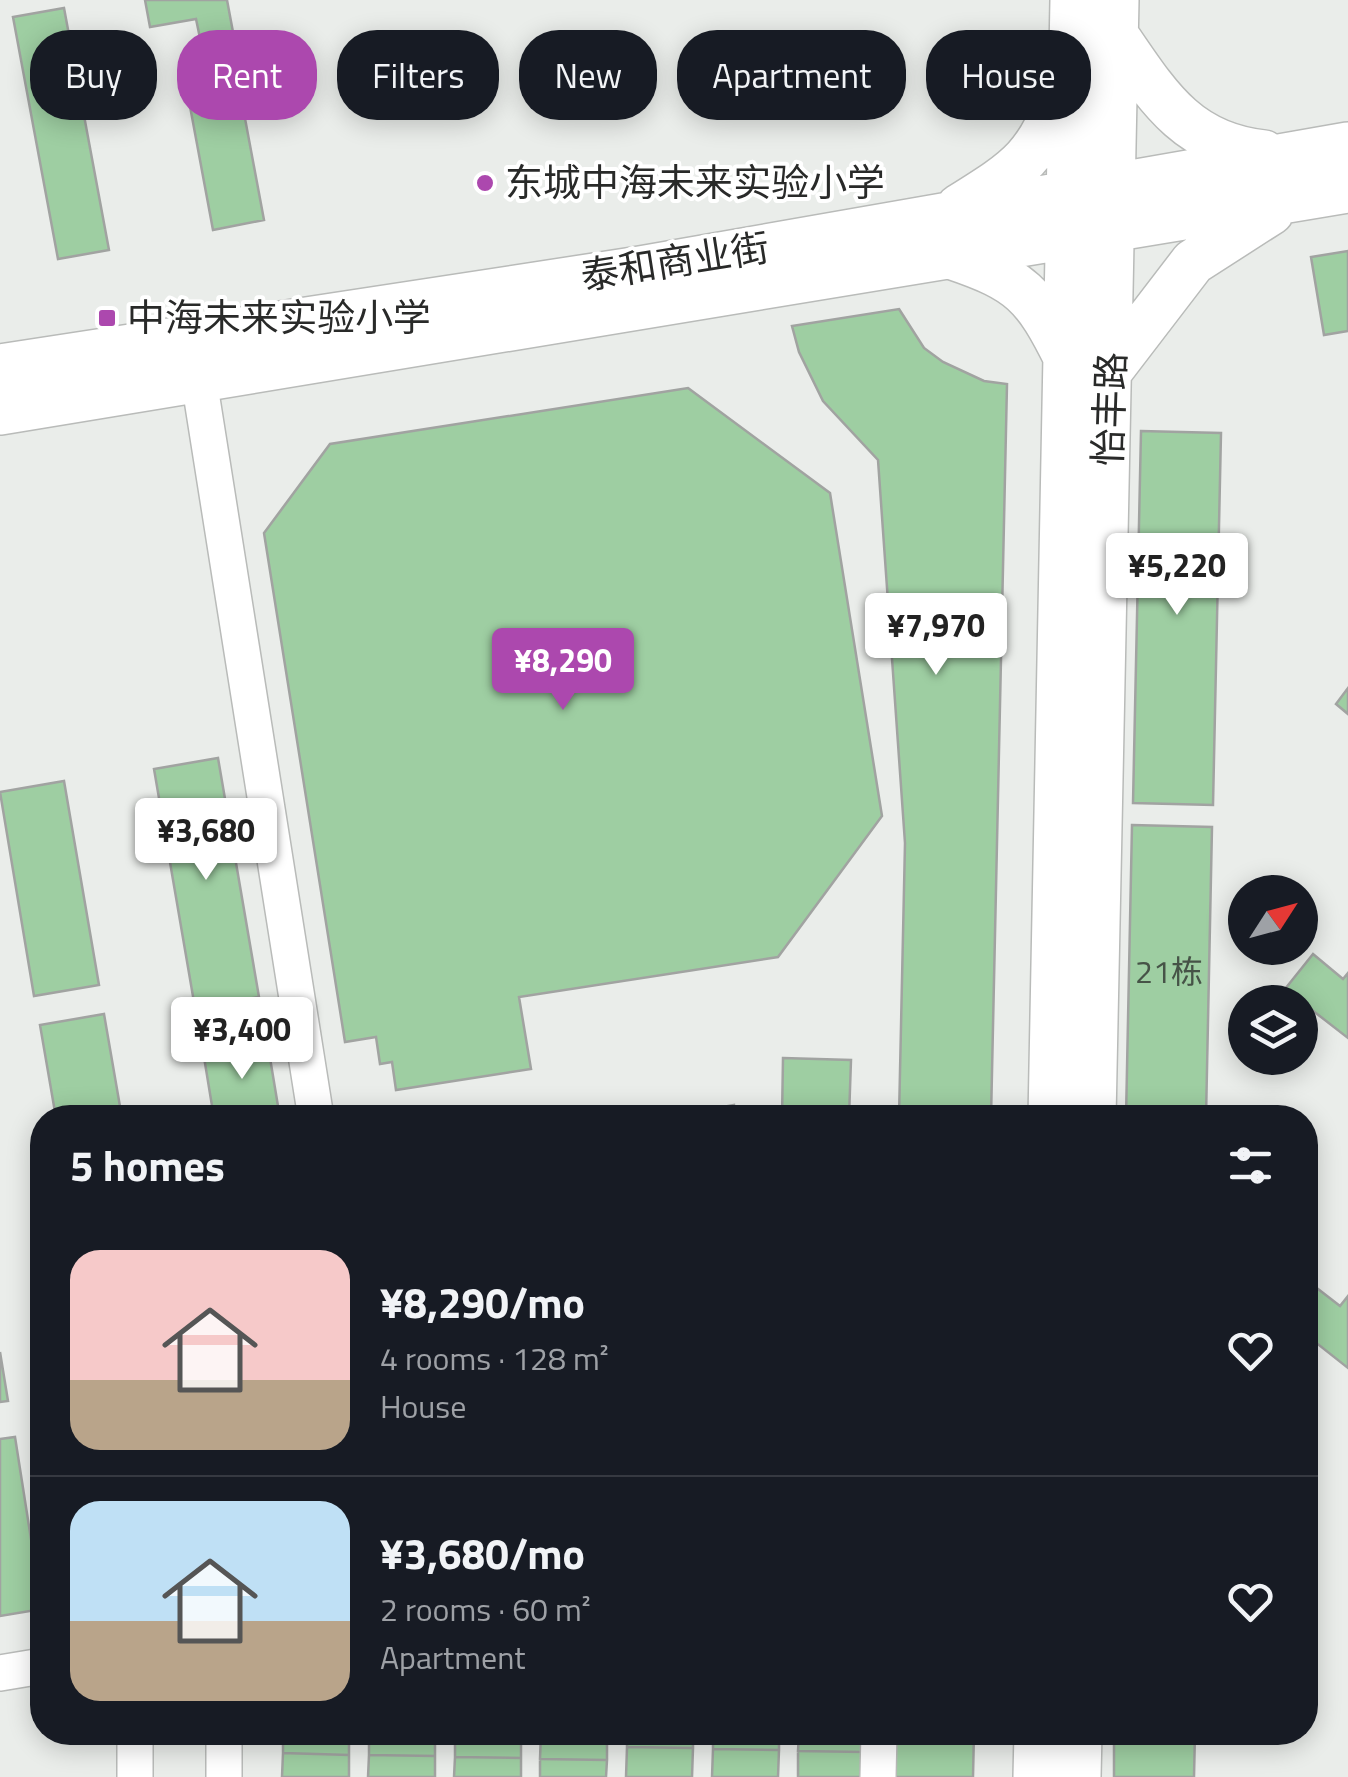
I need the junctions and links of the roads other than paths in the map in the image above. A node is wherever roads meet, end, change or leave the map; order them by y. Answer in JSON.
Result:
{"nodes":[{"id":1,"x":1073,"y":0,"type":"edge"},
{"id":2,"x":1116,"y":19,"type":"edge"},
{"id":3,"x":1073,"y":30,"type":"edge"},
{"id":4,"x":1051,"y":120,"type":"edge"},
{"id":5,"x":1072,"y":120,"type":"edge"},
{"id":6,"x":1348,"y":146,"type":"edge"},
{"id":7,"x":1291,"y":155,"type":"junction"},
{"id":8,"x":1348,"y":190,"type":"edge"},
{"id":9,"x":1293,"y":200,"type":"junction"},
{"id":10,"x":1115,"y":208,"type":"junction"},
{"id":11,"x":1071,"y":215,"type":"junction"},
{"id":12,"x":948,"y":236,"type":"junction"},
{"id":13,"x":1068,"y":360,"type":"junction"},
{"id":14,"x":0,"y":367,"type":"edge"},
{"id":15,"x":1111,"y":370,"type":"junction"},
{"id":16,"x":199,"y":380,"type":"junction"},
{"id":17,"x":0,"y":412,"type":"edge"},
{"id":18,"x":314,"y":1105,"type":"edge"},
{"id":19,"x":1051,"y":1105,"type":"edge"},
{"id":20,"x":1093,"y":1105,"type":"edge"},
{"id":21,"x":30,"y":1668,"type":"edge"},
{"id":22,"x":0,"y":1673,"type":"edge"},
{"id":23,"x":136,"y":1745,"type":"edge"},
{"id":24,"x":224,"y":1745,"type":"edge"},
{"id":25,"x":879,"y":1745,"type":"edge"},
{"id":26,"x":1037,"y":1745,"type":"edge"},
{"id":27,"x":1079,"y":1745,"type":"edge"},
{"id":28,"x":135,"y":1777,"type":"edge"},
{"id":29,"x":224,"y":1777,"type":"edge"},
{"id":30,"x":878,"y":1777,"type":"edge"},
{"id":31,"x":1036,"y":1777,"type":"edge"},
{"id":32,"x":1078,"y":1777,"type":"edge"}],
"edges":[{"from":1,"to":3,"type":"street","name":"怡丰路"},
{"from":2,"to":7,"type":"street"},
{"from":2,"to":10,"type":"street","name":"怡丰路"},
{"from":4,"to":12,"type":"street"},
{"from":5,"to":11,"type":"street","name":"怡丰路"},
{"from":6,"to":7,"type":"street","name":"泰和商业街"},
{"from":7,"to":10,"type":"street","name":"泰和商业街"},
{"from":8,"to":9,"type":"street","name":"泰和商业街"},
{"from":9,"to":10,"type":"street","name":"泰和商业街"},
{"from":9,"to":15,"type":"street"},
{"from":10,"to":11,"type":"street","name":"泰和商业街"},
{"from":10,"to":15,"type":"street","name":"怡丰路"},
{"from":11,"to":12,"type":"street","name":"泰和商业街"},
{"from":11,"to":13,"type":"street","name":"怡丰路"},
{"from":12,"to":13,"type":"street"},
{"from":12,"to":14,"type":"street","name":"泰和商业街"},
{"from":12,"to":16,"type":"street","name":"泰和商业街"},
{"from":13,"to":19,"type":"street","name":"怡丰路"},
{"from":15,"to":20,"type":"street","name":"怡丰路"},
{"from":16,"to":17,"type":"street","name":"泰和商业街"},
{"from":16,"to":18,"type":"street"},
{"from":21,"to":22,"type":"street"},
{"from":23,"to":28,"type":"street"},
{"from":24,"to":29,"type":"street"},
{"from":25,"to":30,"type":"street"},
{"from":26,"to":31,"type":"street"},
{"from":27,"to":32,"type":"street"}]}
